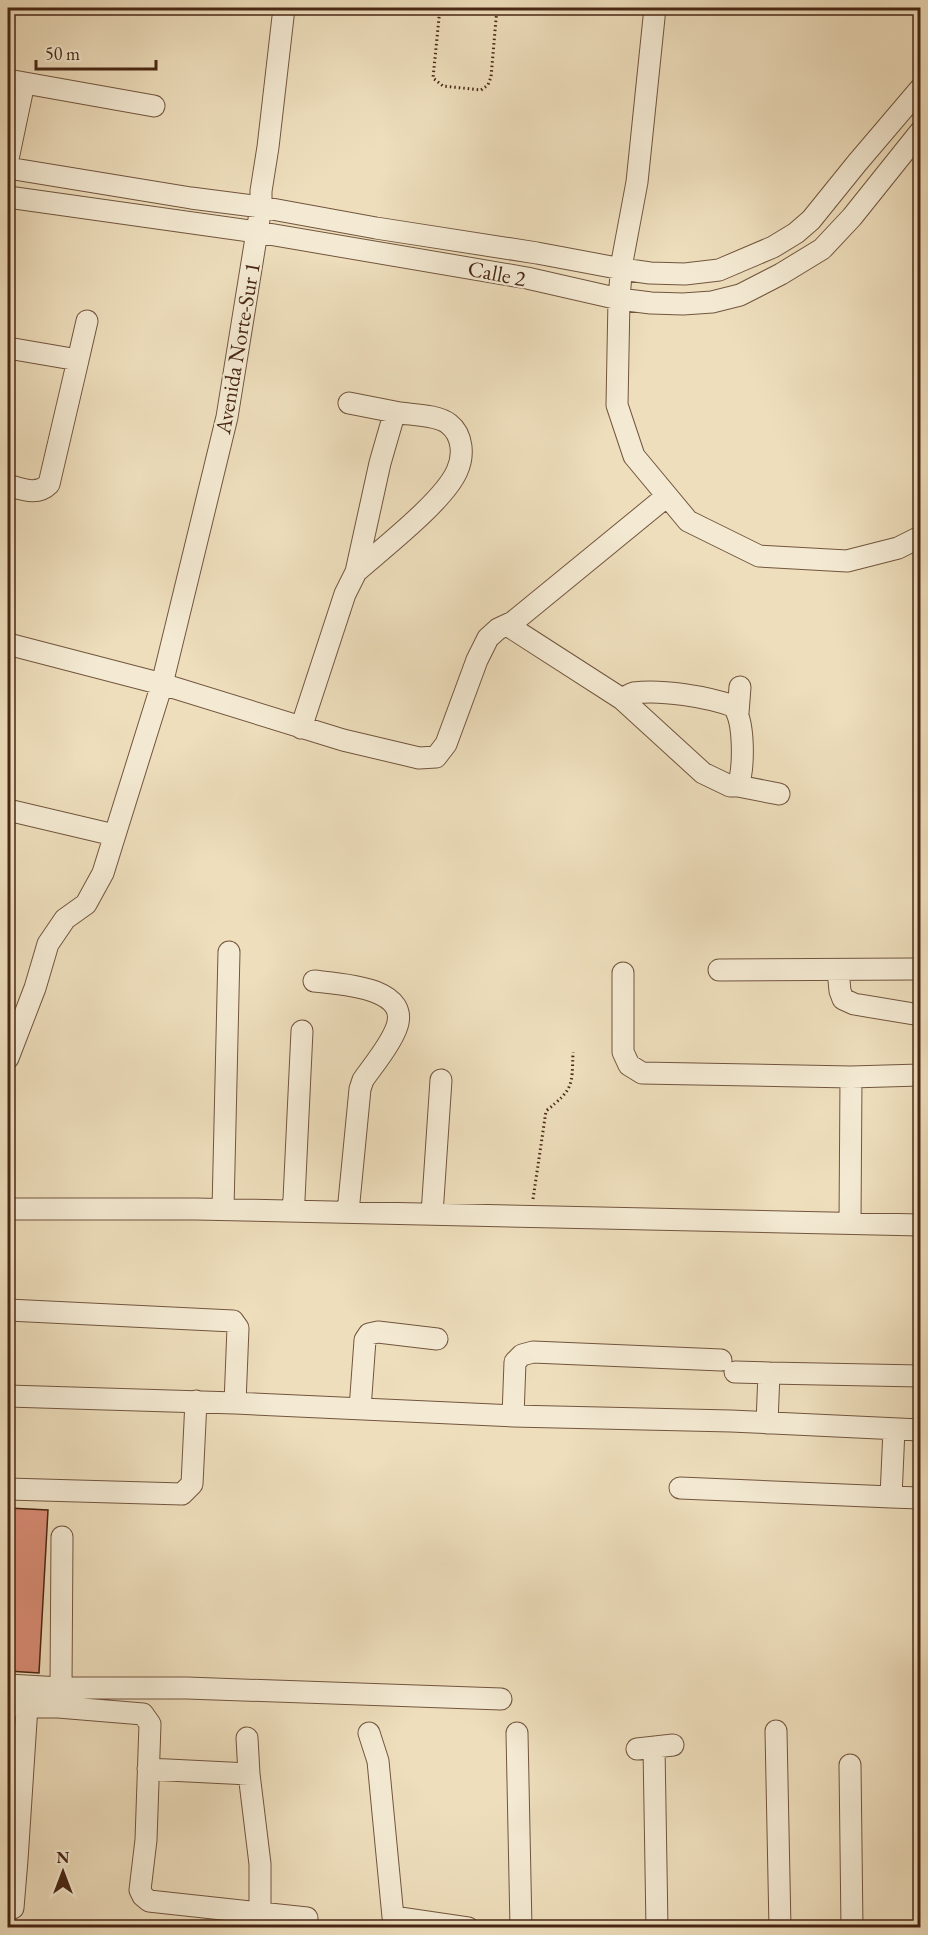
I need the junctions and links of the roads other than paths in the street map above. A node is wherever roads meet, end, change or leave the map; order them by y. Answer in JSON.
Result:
{"nodes":[{"id":1,"x":284,"y":8,"type":"edge"},
{"id":2,"x":655,"y":8,"type":"edge"},
{"id":3,"x":16,"y":81,"type":"edge"},
{"id":4,"x":921,"y":89,"type":"edge"},
{"id":5,"x":154,"y":106,"type":"dead end"},
{"id":6,"x":921,"y":132,"type":"edge"},
{"id":7,"x":8,"y":159,"type":"edge"},
{"id":8,"x":8,"y":168,"type":"edge"},
{"id":9,"x":8,"y":197,"type":"edge"},
{"id":10,"x":261,"y":207,"type":"junction"},
{"id":11,"x":256,"y":232,"type":"junction"},
{"id":12,"x":621,"y":269,"type":"junction"},
{"id":13,"x":619,"y":299,"type":"junction"},
{"id":14,"x":87,"y":321,"type":"dead end"},
{"id":15,"x":8,"y":348,"type":"edge"},
{"id":16,"x":78,"y":360,"type":"junction"},
{"id":17,"x":349,"y":403,"type":"dead end"},
{"id":18,"x":400,"y":413,"type":"junction"},
{"id":19,"x":8,"y":485,"type":"edge"},
{"id":20,"x":667,"y":496,"type":"junction"},
{"id":21,"x":368,"y":521,"type":"junction"},
{"id":22,"x":396,"y":536,"type":"junction"},
{"id":23,"x":921,"y":537,"type":"edge"},
{"id":24,"x":356,"y":572,"type":"junction"},
{"id":25,"x":507,"y":625,"type":"junction"},
{"id":26,"x":8,"y":644,"type":"edge"},
{"id":27,"x":162,"y":684,"type":"junction"},
{"id":28,"x":740,"y":687,"type":"dead end"},
{"id":29,"x":621,"y":699,"type":"junction"},
{"id":30,"x":738,"y":713,"type":"junction"},
{"id":31,"x":301,"y":728,"type":"junction"},
{"id":32,"x":738,"y":786,"type":"junction"},
{"id":33,"x":780,"y":794,"type":"dead end"},
{"id":34,"x":8,"y":810,"type":"edge"},
{"id":35,"x":114,"y":835,"type":"junction"},
{"id":36,"x":229,"y":952,"type":"dead end"},
{"id":37,"x":915,"y":969,"type":"dead end"},
{"id":38,"x":719,"y":970,"type":"dead end"},
{"id":39,"x":838,"y":970,"type":"junction"},
{"id":40,"x":623,"y":973,"type":"dead end"},
{"id":41,"x":314,"y":981,"type":"dead end"},
{"id":42,"x":921,"y":1015,"type":"edge"},
{"id":43,"x":302,"y":1031,"type":"dead end"},
{"id":44,"x":8,"y":1058,"type":"edge"},
{"id":45,"x":921,"y":1075,"type":"edge"},
{"id":46,"x":851,"y":1077,"type":"junction"},
{"id":47,"x":441,"y":1080,"type":"dead end"},
{"id":48,"x":8,"y":1209,"type":"edge"},
{"id":49,"x":223,"y":1209,"type":"junction"},
{"id":50,"x":292,"y":1211,"type":"junction"},
{"id":51,"x":348,"y":1212,"type":"junction"},
{"id":52,"x":432,"y":1214,"type":"junction"},
{"id":53,"x":850,"y":1223,"type":"junction"},
{"id":54,"x":921,"y":1225,"type":"edge"},
{"id":55,"x":8,"y":1310,"type":"edge"},
{"id":56,"x":437,"y":1339,"type":"dead end"},
{"id":57,"x":769,"y":1373,"type":"junction"},
{"id":58,"x":921,"y":1376,"type":"edge"},
{"id":59,"x":8,"y":1396,"type":"edge"},
{"id":60,"x":196,"y":1401,"type":"junction"},
{"id":61,"x":235,"y":1403,"type":"junction"},
{"id":62,"x":360,"y":1409,"type":"junction"},
{"id":63,"x":513,"y":1416,"type":"junction"},
{"id":64,"x":766,"y":1423,"type":"junction"},
{"id":65,"x":894,"y":1429,"type":"junction"},
{"id":66,"x":921,"y":1430,"type":"edge"},
{"id":67,"x":680,"y":1488,"type":"dead end"},
{"id":68,"x":8,"y":1489,"type":"edge"},
{"id":69,"x":891,"y":1497,"type":"junction"},
{"id":70,"x":921,"y":1498,"type":"edge"},
{"id":71,"x":62,"y":1537,"type":"dead end"},
{"id":72,"x":8,"y":1685,"type":"edge"},
{"id":73,"x":61,"y":1688,"type":"junction"},
{"id":74,"x":501,"y":1699,"type":"dead end"},
{"id":75,"x":17,"y":1706,"type":"edge"},
{"id":76,"x":776,"y":1731,"type":"dead end"},
{"id":77,"x":369,"y":1733,"type":"dead end"},
{"id":78,"x":517,"y":1733,"type":"dead end"},
{"id":79,"x":247,"y":1738,"type":"dead end"},
{"id":80,"x":655,"y":1747,"type":"dead end"},
{"id":81,"x":850,"y":1765,"type":"dead end"},
{"id":82,"x":148,"y":1769,"type":"junction"},
{"id":83,"x":249,"y":1774,"type":"junction"},
{"id":84,"x":15,"y":1776,"type":"edge"},
{"id":85,"x":12,"y":1860,"type":"edge"},
{"id":86,"x":13,"y":1908,"type":"dead end"},
{"id":87,"x":260,"y":1913,"type":"junction"},
{"id":88,"x":307,"y":1918,"type":"dead end"},
{"id":89,"x":392,"y":1922,"type":"edge"},
{"id":90,"x":468,"y":1928,"type":"edge"},
{"id":91,"x":521,"y":1928,"type":"edge"},
{"id":92,"x":657,"y":1928,"type":"edge"},
{"id":93,"x":780,"y":1928,"type":"edge"},
{"id":94,"x":852,"y":1928,"type":"edge"}],
"edges":[{"from":1,"to":10,"type":"street","name":"Avenida Norte-Sur 1"},
{"from":2,"to":12,"type":"street"},
{"from":3,"to":5,"type":"street"},
{"from":3,"to":7,"type":"street"},
{"from":4,"to":12,"type":"street"},
{"from":6,"to":13,"type":"street","name":"Calle 2"},
{"from":8,"to":10,"type":"street"},
{"from":9,"to":11,"type":"street","name":"Calle 2"},
{"from":10,"to":11,"type":"street","name":"Avenida Norte-Sur 1"},
{"from":10,"to":12,"type":"street"},
{"from":11,"to":13,"type":"street","name":"Calle 2"},
{"from":11,"to":27,"type":"street","name":"Avenida Norte-Sur 1"},
{"from":12,"to":13,"type":"street"},
{"from":13,"to":20,"type":"street"},
{"from":14,"to":16,"type":"street"},
{"from":15,"to":16,"type":"street"},
{"from":16,"to":19,"type":"street"},
{"from":17,"to":18,"type":"street"},
{"from":18,"to":21,"type":"street"},
{"from":18,"to":22,"type":"street"},
{"from":20,"to":23,"type":"street"},
{"from":20,"to":25,"type":"street"},
{"from":21,"to":22,"type":"street"},
{"from":21,"to":24,"type":"street"},
{"from":22,"to":24,"type":"street"},
{"from":24,"to":31,"type":"street"},
{"from":25,"to":29,"type":"street"},
{"from":25,"to":31,"type":"street"},
{"from":26,"to":27,"type":"street"},
{"from":27,"to":31,"type":"street"},
{"from":27,"to":35,"type":"street","name":"Avenida Norte-Sur 1"},
{"from":28,"to":30,"type":"street"},
{"from":29,"to":30,"type":"street"},
{"from":29,"to":32,"type":"street"},
{"from":30,"to":32,"type":"street"},
{"from":32,"to":33,"type":"street"},
{"from":34,"to":35,"type":"street"},
{"from":35,"to":44,"type":"street","name":"Avenida Norte-Sur 1"},
{"from":36,"to":49,"type":"street"},
{"from":37,"to":39,"type":"street"},
{"from":38,"to":39,"type":"street"},
{"from":39,"to":42,"type":"street"},
{"from":40,"to":46,"type":"street"},
{"from":41,"to":51,"type":"street"},
{"from":43,"to":50,"type":"street"},
{"from":45,"to":46,"type":"street"},
{"from":46,"to":53,"type":"street"},
{"from":47,"to":52,"type":"street"},
{"from":48,"to":49,"type":"street"},
{"from":49,"to":50,"type":"street"},
{"from":50,"to":51,"type":"street"},
{"from":51,"to":52,"type":"street"},
{"from":52,"to":53,"type":"street"},
{"from":53,"to":54,"type":"street"},
{"from":55,"to":61,"type":"street"},
{"from":56,"to":62,"type":"street"},
{"from":57,"to":58,"type":"street"},
{"from":57,"to":63,"type":"street"},
{"from":57,"to":64,"type":"street"},
{"from":59,"to":60,"type":"street"},
{"from":60,"to":61,"type":"street"},
{"from":60,"to":68,"type":"street"},
{"from":61,"to":62,"type":"street"},
{"from":62,"to":63,"type":"street"},
{"from":63,"to":64,"type":"street"},
{"from":64,"to":65,"type":"street"},
{"from":65,"to":66,"type":"street"},
{"from":65,"to":69,"type":"street"},
{"from":67,"to":69,"type":"street"},
{"from":69,"to":70,"type":"street"},
{"from":71,"to":73,"type":"street"},
{"from":72,"to":73,"type":"street"},
{"from":73,"to":74,"type":"street"},
{"from":75,"to":82,"type":"street"},
{"from":75,"to":84,"type":"street"},
{"from":76,"to":93,"type":"street"},
{"from":77,"to":89,"type":"street"},
{"from":78,"to":91,"type":"street"},
{"from":79,"to":83,"type":"street"},
{"from":80,"to":92,"type":"street"},
{"from":81,"to":94,"type":"street"},
{"from":82,"to":83,"type":"street"},
{"from":82,"to":87,"type":"street"},
{"from":83,"to":87,"type":"street"},
{"from":84,"to":85,"type":"street"},
{"from":85,"to":86,"type":"street"},
{"from":87,"to":88,"type":"street"},
{"from":89,"to":90,"type":"street"}]}
